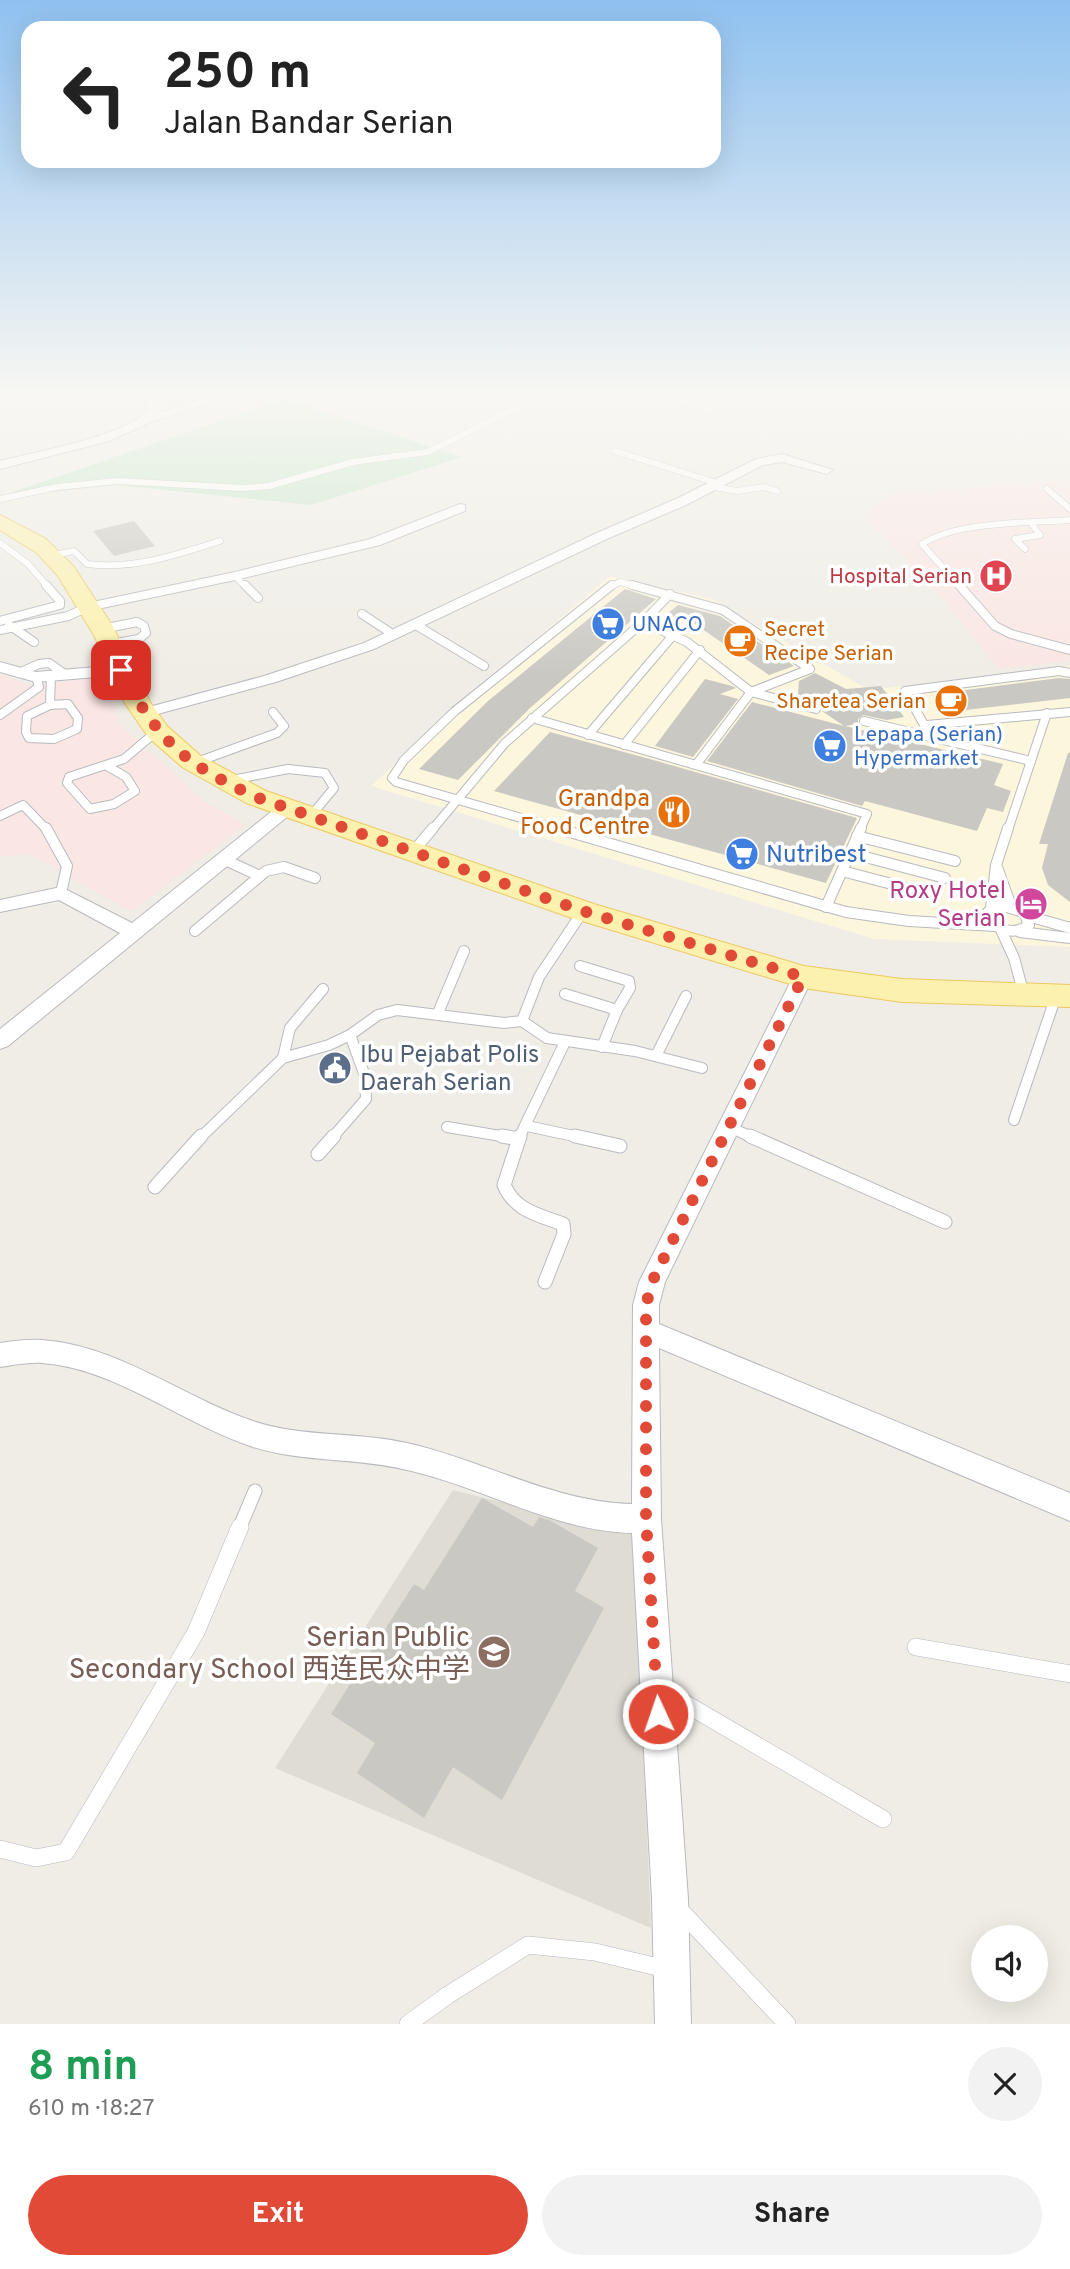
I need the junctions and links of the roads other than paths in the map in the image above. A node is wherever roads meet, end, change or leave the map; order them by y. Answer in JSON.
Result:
{"nodes":[{"id":1,"x":45,"y":489,"type":"edge"},
{"id":2,"x":705,"y":489,"type":"edge"},
{"id":3,"x":772,"y":489,"type":"edge"},
{"id":4,"x":1047,"y":489,"type":"dead end"},
{"id":5,"x":777,"y":491,"type":"dead end"},
{"id":6,"x":0,"y":499,"type":"edge"},
{"id":7,"x":460,"y":508,"type":"dead end"},
{"id":8,"x":1070,"y":509,"type":"edge"},
{"id":9,"x":1070,"y":520,"type":"edge"},
{"id":10,"x":1031,"y":523,"type":"junction"},
{"id":11,"x":8,"y":537,"type":"edge"},
{"id":12,"x":220,"y":541,"type":"dead end"},
{"id":13,"x":1025,"y":550,"type":"dead end"},
{"id":14,"x":54,"y":570,"type":"junction"},
{"id":15,"x":235,"y":576,"type":"junction"},
{"id":16,"x":670,"y":594,"type":"junction"},
{"id":17,"x":258,"y":598,"type":"dead end"},
{"id":18,"x":362,"y":614,"type":"dead end"},
{"id":19,"x":3,"y":620,"type":"edge"},
{"id":20,"x":642,"y":622,"type":"junction"},
{"id":21,"x":416,"y":625,"type":"junction"},
{"id":22,"x":10,"y":628,"type":"junction"},
{"id":23,"x":0,"y":630,"type":"edge"},
{"id":24,"x":675,"y":633,"type":"junction"},
{"id":25,"x":394,"y":635,"type":"junction"},
{"id":26,"x":105,"y":638,"type":"junction"},
{"id":27,"x":34,"y":642,"type":"dead end"},
{"id":28,"x":700,"y":650,"type":"junction"},
{"id":29,"x":1070,"y":650,"type":"edge"},
{"id":30,"x":484,"y":666,"type":"dead end"},
{"id":31,"x":0,"y":667,"type":"edge"},
{"id":32,"x":19,"y":673,"type":"junction"},
{"id":33,"x":1070,"y":673,"type":"edge"},
{"id":34,"x":51,"y":676,"type":"junction"},
{"id":35,"x":751,"y":692,"type":"junction"},
{"id":36,"x":50,"y":705,"type":"junction"},
{"id":37,"x":816,"y":709,"type":"dead end"},
{"id":38,"x":273,"y":712,"type":"dead end"},
{"id":39,"x":1070,"y":712,"type":"edge"},
{"id":40,"x":1047,"y":713,"type":"junction"},
{"id":41,"x":0,"y":715,"type":"edge"},
{"id":42,"x":531,"y":718,"type":"junction"},
{"id":43,"x":864,"y":721,"type":"dead end"},
{"id":44,"x":151,"y":722,"type":"junction"},
{"id":45,"x":927,"y":725,"type":"junction"},
{"id":46,"x":588,"y":735,"type":"junction"},
{"id":47,"x":931,"y":737,"type":"junction"},
{"id":48,"x":624,"y":745,"type":"junction"},
{"id":49,"x":1031,"y":761,"type":"junction"},
{"id":50,"x":194,"y":763,"type":"junction"},
{"id":51,"x":696,"y":765,"type":"junction"},
{"id":52,"x":107,"y":766,"type":"junction"},
{"id":53,"x":223,"y":782,"type":"junction"},
{"id":54,"x":456,"y":800,"type":"junction"},
{"id":55,"x":298,"y":812,"type":"junction"},
{"id":56,"x":0,"y":816,"type":"edge"},
{"id":57,"x":857,"y":836,"type":"junction"},
{"id":58,"x":413,"y":852,"type":"junction"},
{"id":59,"x":850,"y":853,"type":"junction"},
{"id":60,"x":223,"y":859,"type":"junction"},
{"id":61,"x":955,"y":861,"type":"dead end"},
{"id":62,"x":996,"y":865,"type":"junction"},
{"id":63,"x":842,"y":871,"type":"junction"},
{"id":64,"x":260,"y":876,"type":"junction"},
{"id":65,"x":315,"y":878,"type":"dead end"},
{"id":66,"x":945,"y":878,"type":"dead end"},
{"id":67,"x":61,"y":893,"type":"junction"},
{"id":68,"x":934,"y":895,"type":"dead end"},
{"id":69,"x":0,"y":906,"type":"edge"},
{"id":70,"x":1011,"y":906,"type":"junction"},
{"id":71,"x":827,"y":907,"type":"junction"},
{"id":72,"x":583,"y":911,"type":"junction"},
{"id":73,"x":989,"y":912,"type":"junction"},
{"id":74,"x":1028,"y":916,"type":"junction"},
{"id":75,"x":956,"y":926,"type":"junction"},
{"id":76,"x":998,"y":928,"type":"junction"},
{"id":77,"x":1070,"y":928,"type":"edge"},
{"id":78,"x":195,"y":931,"type":"dead end"},
{"id":79,"x":133,"y":932,"type":"junction"},
{"id":80,"x":1018,"y":932,"type":"junction"},
{"id":81,"x":1070,"y":938,"type":"edge"},
{"id":82,"x":464,"y":951,"type":"dead end"},
{"id":83,"x":1014,"y":958,"type":"junction"},
{"id":84,"x":580,"y":966,"type":"dead end"},
{"id":85,"x":803,"y":977,"type":"junction"},
{"id":86,"x":323,"y":989,"type":"dead end"},
{"id":87,"x":565,"y":994,"type":"dead end"},
{"id":88,"x":1024,"y":995,"type":"junction"},
{"id":89,"x":686,"y":996,"type":"dead end"},
{"id":90,"x":1063,"y":996,"type":"edge"},
{"id":91,"x":617,"y":1010,"type":"junction"},
{"id":92,"x":438,"y":1013,"type":"junction"},
{"id":93,"x":522,"y":1021,"type":"junction"},
{"id":94,"x":350,"y":1035,"type":"junction"},
{"id":95,"x":0,"y":1041,"type":"edge"},
{"id":96,"x":565,"y":1042,"type":"junction"},
{"id":97,"x":602,"y":1047,"type":"junction"},
{"id":98,"x":656,"y":1056,"type":"junction"},
{"id":99,"x":283,"y":1058,"type":"junction"},
{"id":100,"x":702,"y":1069,"type":"dead end"},
{"id":101,"x":1014,"y":1120,"type":"dead end"},
{"id":102,"x":527,"y":1126,"type":"junction"},
{"id":103,"x":447,"y":1127,"type":"dead end"},
{"id":104,"x":729,"y":1127,"type":"junction"},
{"id":105,"x":519,"y":1139,"type":"junction"},
{"id":106,"x":620,"y":1146,"type":"dead end"},
{"id":107,"x":318,"y":1154,"type":"dead end"},
{"id":108,"x":155,"y":1186,"type":"dead end"},
{"id":109,"x":945,"y":1222,"type":"dead end"},
{"id":110,"x":545,"y":1282,"type":"dead end"},
{"id":111,"x":646,"y":1331,"type":"junction"},
{"id":112,"x":0,"y":1355,"type":"edge"},
{"id":113,"x":255,"y":1491,"type":"dead end"},
{"id":114,"x":1070,"y":1507,"type":"edge"},
{"id":115,"x":646,"y":1519,"type":"junction"},
{"id":116,"x":916,"y":1647,"type":"dead end"},
{"id":117,"x":1070,"y":1674,"type":"edge"},
{"id":118,"x":656,"y":1687,"type":"junction"},
{"id":119,"x":883,"y":1819,"type":"dead end"},
{"id":120,"x":0,"y":1849,"type":"edge"},
{"id":121,"x":670,"y":1899,"type":"junction"},
{"id":122,"x":672,"y":1970,"type":"junction"},
{"id":123,"x":408,"y":2024,"type":"edge"},
{"id":124,"x":673,"y":2024,"type":"edge"},
{"id":125,"x":787,"y":2024,"type":"edge"}],
"edges":[{"from":1,"to":6,"type":"lane"},
{"from":2,"to":21,"type":"street"},
{"from":3,"to":5,"type":"lane"},
{"from":4,"to":8,"type":"lane"},
{"from":7,"to":15,"type":"street"},
{"from":9,"to":10,"type":"lane"},
{"from":10,"to":13,"type":"lane"},
{"from":10,"to":29,"type":"lane"},
{"from":11,"to":14,"type":"main road"},
{"from":12,"to":14,"type":"lane"},
{"from":14,"to":19,"type":"lane"},
{"from":14,"to":26,"type":"main road"},
{"from":15,"to":17,"type":"lane"},
{"from":15,"to":26,"type":"street"},
{"from":16,"to":20,"type":"lane"},
{"from":16,"to":35,"type":"lane"},
{"from":16,"to":54,"type":"lane"},
{"from":18,"to":25,"type":"lane"},
{"from":19,"to":22,"type":"lane"},
{"from":20,"to":24,"type":"lane"},
{"from":20,"to":42,"type":"lane"},
{"from":21,"to":25,"type":"street"},
{"from":21,"to":30,"type":"lane"},
{"from":22,"to":23,"type":"lane"},
{"from":22,"to":26,"type":"lane"},
{"from":22,"to":27,"type":"lane"},
{"from":24,"to":28,"type":"lane"},
{"from":24,"to":46,"type":"lane"},
{"from":25,"to":44,"type":"street"},
{"from":26,"to":34,"type":"street"},
{"from":26,"to":44,"type":"main road"},
{"from":28,"to":35,"type":"lane"},
{"from":28,"to":48,"type":"lane"},
{"from":31,"to":32,"type":"street"},
{"from":32,"to":34,"type":"street"},
{"from":32,"to":34,"type":"lane"},
{"from":33,"to":45,"type":"lane"},
{"from":34,"to":36,"type":"lane"},
{"from":34,"to":41,"type":"lane"},
{"from":35,"to":37,"type":"lane"},
{"from":35,"to":51,"type":"lane"},
{"from":36,"to":36,"type":"lane"},
{"from":38,"to":50,"type":"lane"},
{"from":39,"to":40,"type":"lane"},
{"from":40,"to":45,"type":"lane"},
{"from":40,"to":49,"type":"lane"},
{"from":42,"to":46,"type":"lane"},
{"from":42,"to":54,"type":"lane"},
{"from":43,"to":47,"type":"lane"},
{"from":44,"to":50,"type":"main road"},
{"from":44,"to":52,"type":"lane"},
{"from":45,"to":47,"type":"lane"},
{"from":46,"to":48,"type":"lane"},
{"from":47,"to":49,"type":"lane"},
{"from":48,"to":51,"type":"lane"},
{"from":49,"to":62,"type":"lane"},
{"from":50,"to":53,"type":"main road"},
{"from":51,"to":57,"type":"lane"},
{"from":52,"to":52,"type":"lane"},
{"from":53,"to":55,"type":"main road"},
{"from":53,"to":55,"type":"lane"},
{"from":54,"to":58,"type":"lane"},
{"from":54,"to":71,"type":"lane"},
{"from":55,"to":58,"type":"main road"},
{"from":55,"to":60,"type":"street"},
{"from":56,"to":67,"type":"lane"},
{"from":57,"to":59,"type":"lane"},
{"from":57,"to":61,"type":"lane"},
{"from":58,"to":72,"type":"main road"},
{"from":59,"to":63,"type":"lane"},
{"from":59,"to":66,"type":"lane"},
{"from":60,"to":64,"type":"lane"},
{"from":60,"to":79,"type":"street"},
{"from":62,"to":70,"type":"lane"},
{"from":62,"to":73,"type":"lane"},
{"from":63,"to":68,"type":"lane"},
{"from":63,"to":71,"type":"lane"},
{"from":64,"to":65,"type":"lane"},
{"from":64,"to":78,"type":"lane"},
{"from":67,"to":69,"type":"street"},
{"from":67,"to":79,"type":"street"},
{"from":70,"to":73,"type":"lane"},
{"from":70,"to":74,"type":"lane"},
{"from":71,"to":75,"type":"lane"},
{"from":72,"to":85,"type":"main road"},
{"from":72,"to":93,"type":"lane"},
{"from":73,"to":75,"type":"lane"},
{"from":73,"to":76,"type":"lane"},
{"from":74,"to":77,"type":"lane"},
{"from":74,"to":80,"type":"lane"},
{"from":75,"to":76,"type":"lane"},
{"from":76,"to":80,"type":"lane"},
{"from":76,"to":83,"type":"lane"},
{"from":79,"to":95,"type":"street"},
{"from":80,"to":81,"type":"lane"},
{"from":80,"to":83,"type":"lane"},
{"from":82,"to":92,"type":"lane"},
{"from":83,"to":88,"type":"lane"},
{"from":84,"to":91,"type":"lane"},
{"from":85,"to":88,"type":"main road"},
{"from":85,"to":104,"type":"street"},
{"from":86,"to":99,"type":"lane"},
{"from":87,"to":91,"type":"lane"},
{"from":88,"to":90,"type":"main road"},
{"from":89,"to":98,"type":"lane"},
{"from":90,"to":101,"type":"lane"},
{"from":91,"to":97,"type":"lane"},
{"from":92,"to":93,"type":"lane"},
{"from":92,"to":94,"type":"lane"},
{"from":93,"to":96,"type":"lane"},
{"from":94,"to":99,"type":"lane"},
{"from":94,"to":107,"type":"lane"},
{"from":96,"to":97,"type":"lane"},
{"from":96,"to":102,"type":"lane"},
{"from":97,"to":98,"type":"lane"},
{"from":98,"to":100,"type":"lane"},
{"from":99,"to":108,"type":"lane"},
{"from":102,"to":105,"type":"lane"},
{"from":102,"to":106,"type":"lane"},
{"from":103,"to":105,"type":"lane"},
{"from":104,"to":109,"type":"lane"},
{"from":104,"to":111,"type":"street"},
{"from":105,"to":110,"type":"lane"},
{"from":111,"to":114,"type":"street"},
{"from":111,"to":115,"type":"street"},
{"from":112,"to":115,"type":"street"},
{"from":113,"to":120,"type":"lane"},
{"from":115,"to":118,"type":"street"},
{"from":116,"to":117,"type":"lane"},
{"from":118,"to":119,"type":"lane"},
{"from":118,"to":121,"type":"street"},
{"from":121,"to":122,"type":"street"},
{"from":121,"to":125,"type":"lane"},
{"from":122,"to":123,"type":"lane"},
{"from":122,"to":124,"type":"street"}]}
